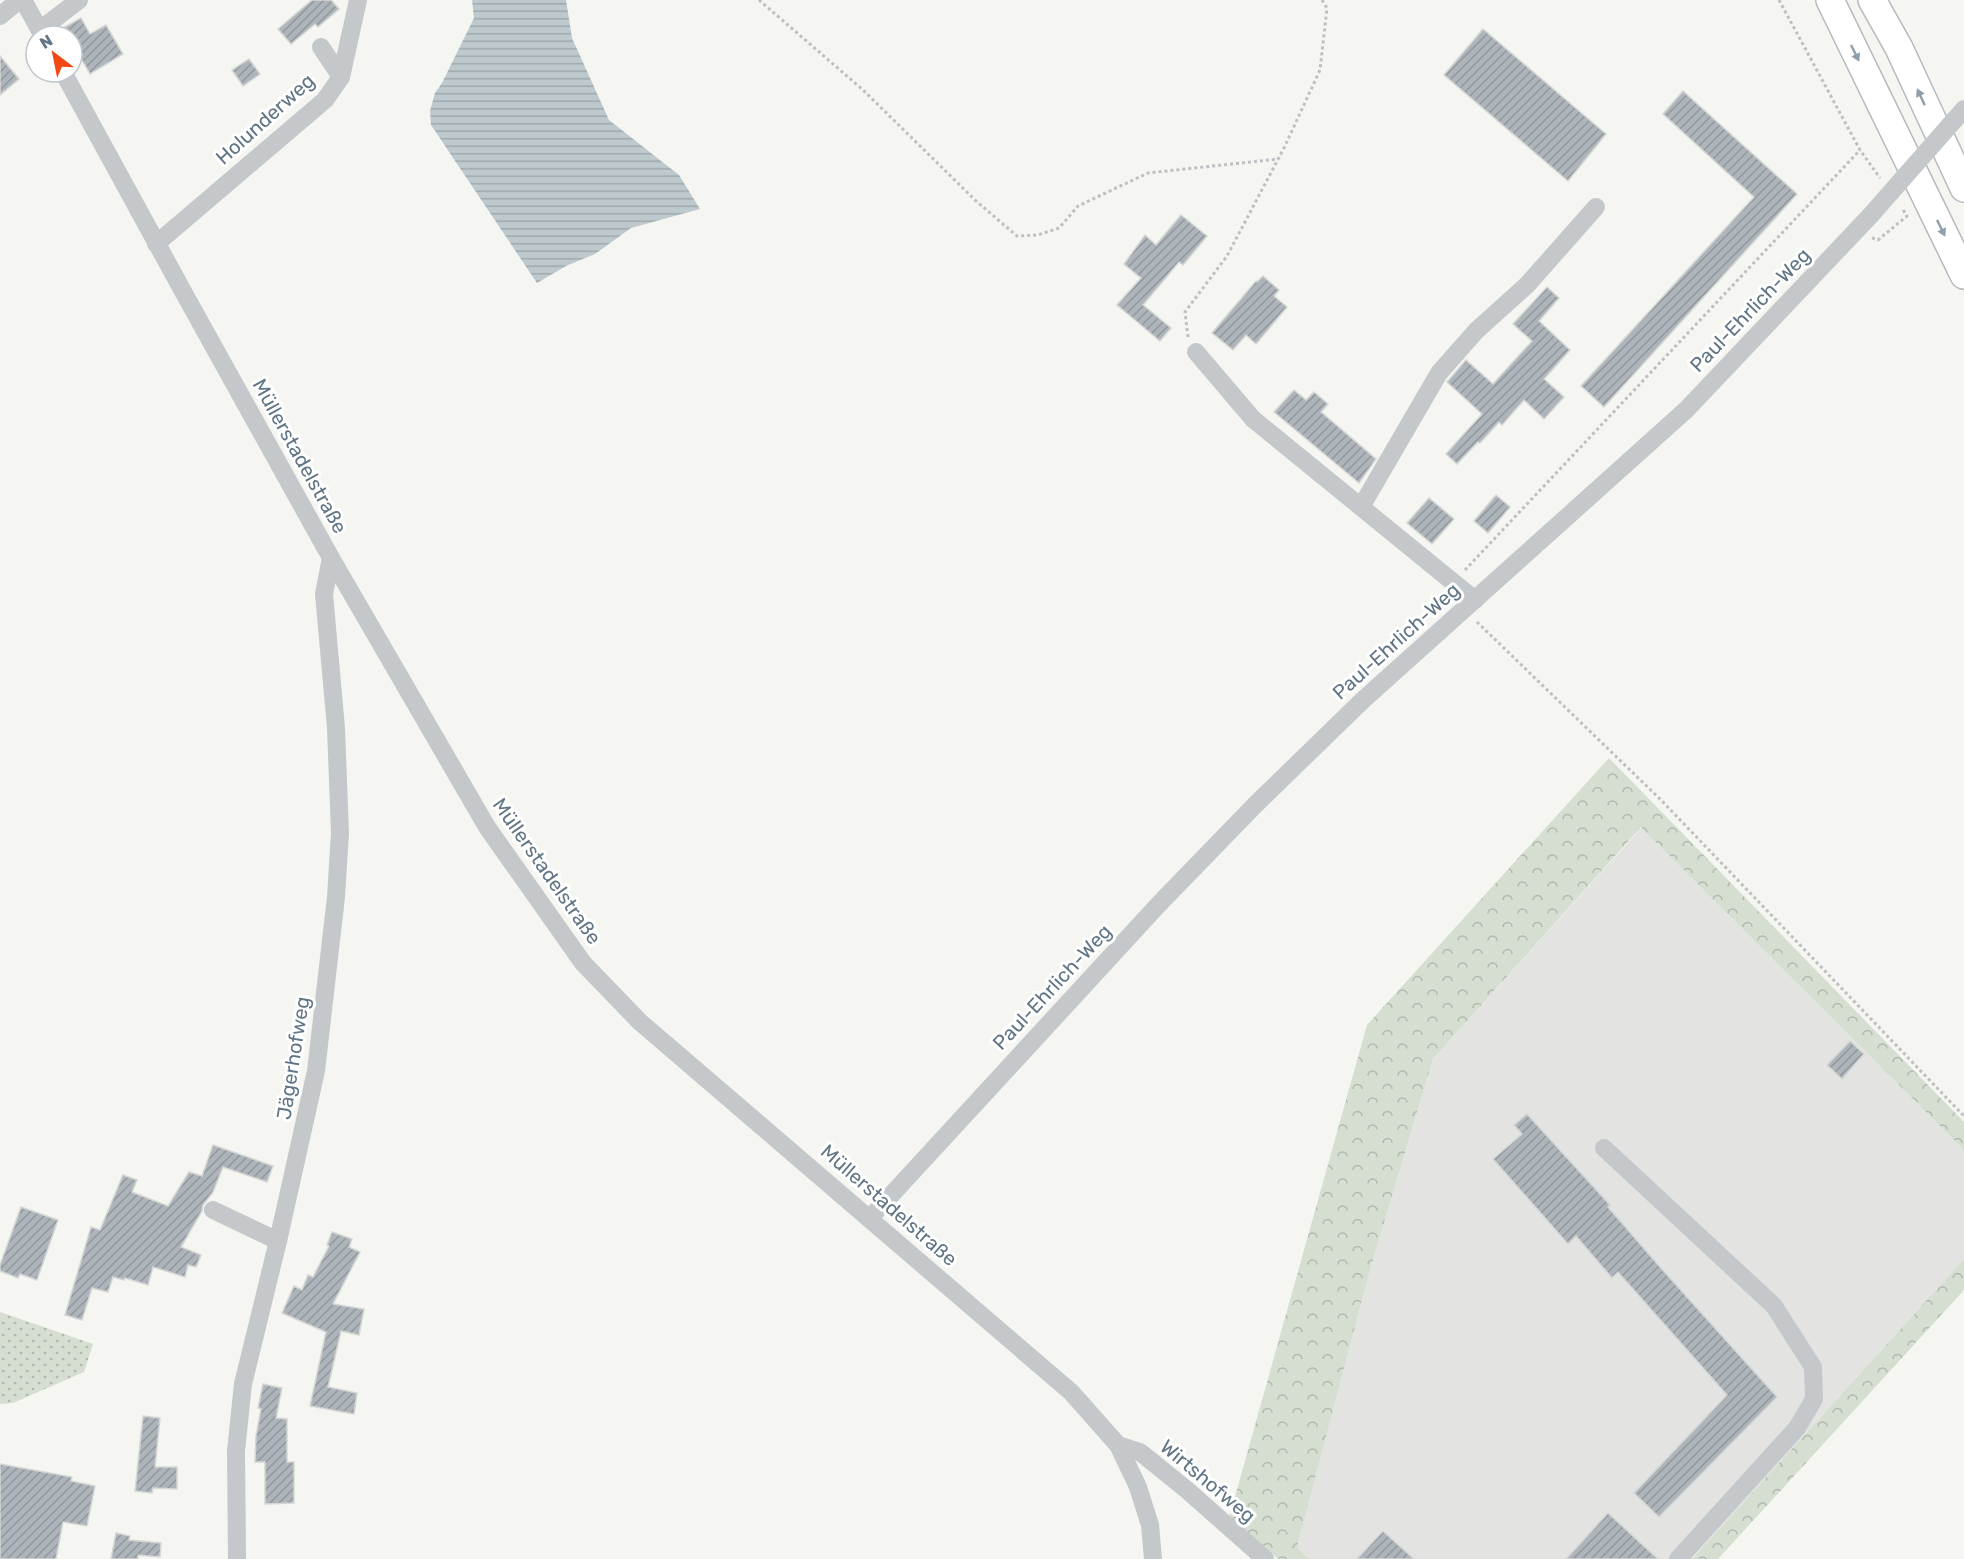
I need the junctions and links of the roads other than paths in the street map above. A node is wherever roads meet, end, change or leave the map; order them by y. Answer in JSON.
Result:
{"nodes":[{"id":1,"x":21,"y":0,"type":"edge"},
{"id":2,"x":79,"y":0,"type":"edge"},
{"id":3,"x":358,"y":0,"type":"edge"},
{"id":4,"x":1830,"y":0,"type":"edge"},
{"id":5,"x":1872,"y":0,"type":"edge"},
{"id":6,"x":0,"y":16,"type":"edge"},
{"id":7,"x":36,"y":24,"type":"edge"},
{"id":8,"x":51,"y":24,"type":"edge"},
{"id":9,"x":321,"y":47,"type":"dead end"},
{"id":10,"x":341,"y":77,"type":"junction"},
{"id":11,"x":69,"y":84,"type":"edge"},
{"id":12,"x":1964,"y":109,"type":"edge"},
{"id":13,"x":1964,"y":188,"type":"edge"},
{"id":14,"x":1596,"y":207,"type":"dead end"},
{"id":15,"x":156,"y":244,"type":"junction"},
{"id":16,"x":1964,"y":275,"type":"edge"},
{"id":17,"x":1196,"y":352,"type":"road end"},
{"id":18,"x":1361,"y":507,"type":"junction"},
{"id":19,"x":331,"y":558,"type":"junction"},
{"id":20,"x":1470,"y":605,"type":"junction"},
{"id":21,"x":1604,"y":1148,"type":"dead end"},
{"id":22,"x":213,"y":1210,"type":"dead end"},
{"id":23,"x":870,"y":1218,"type":"junction"},
{"id":24,"x":278,"y":1241,"type":"junction"},
{"id":25,"x":1118,"y":1445,"type":"junction"},
{"id":26,"x":237,"y":1559,"type":"edge"},
{"id":27,"x":1153,"y":1559,"type":"edge"},
{"id":28,"x":1265,"y":1559,"type":"edge"},
{"id":29,"x":1678,"y":1559,"type":"edge"}],
"edges":[{"from":1,"to":6,"type":"street"},
{"from":1,"to":7,"type":"street"},
{"from":2,"to":8,"type":"street"},
{"from":3,"to":10,"type":"street","name":"Holunderweg"},
{"from":4,"to":16,"type":"highway","one_way":true},
{"from":13,"to":5,"type":"highway","one_way":true},
{"from":9,"to":10,"type":"street"},
{"from":10,"to":15,"type":"street","name":"Holunderweg"},
{"from":11,"to":15,"type":"street","name":"Müllerstadelstraße"},
{"from":12,"to":20,"type":"street","name":"Paul-Ehrlich-Weg","bridge":true},
{"from":14,"to":18,"type":"street"},
{"from":15,"to":19,"type":"street","name":"Müllerstadelstraße"},
{"from":17,"to":18,"type":"street"},
{"from":18,"to":20,"type":"street"},
{"from":19,"to":23,"type":"street","name":"Müllerstadelstraße"},
{"from":19,"to":24,"type":"street","name":"Jägerhofweg"},
{"from":20,"to":23,"type":"street","name":"Paul-Ehrlich-Weg"},
{"from":21,"to":29,"type":"street"},
{"from":22,"to":24,"type":"street"},
{"from":23,"to":25,"type":"street","name":"Müllerstadelstraße"},
{"from":24,"to":26,"type":"street","name":"Jägerhofweg"},
{"from":25,"to":27,"type":"street","name":"Müllerstadelstraße"},
{"from":25,"to":28,"type":"street","name":"Wirtshofweg"}]}
